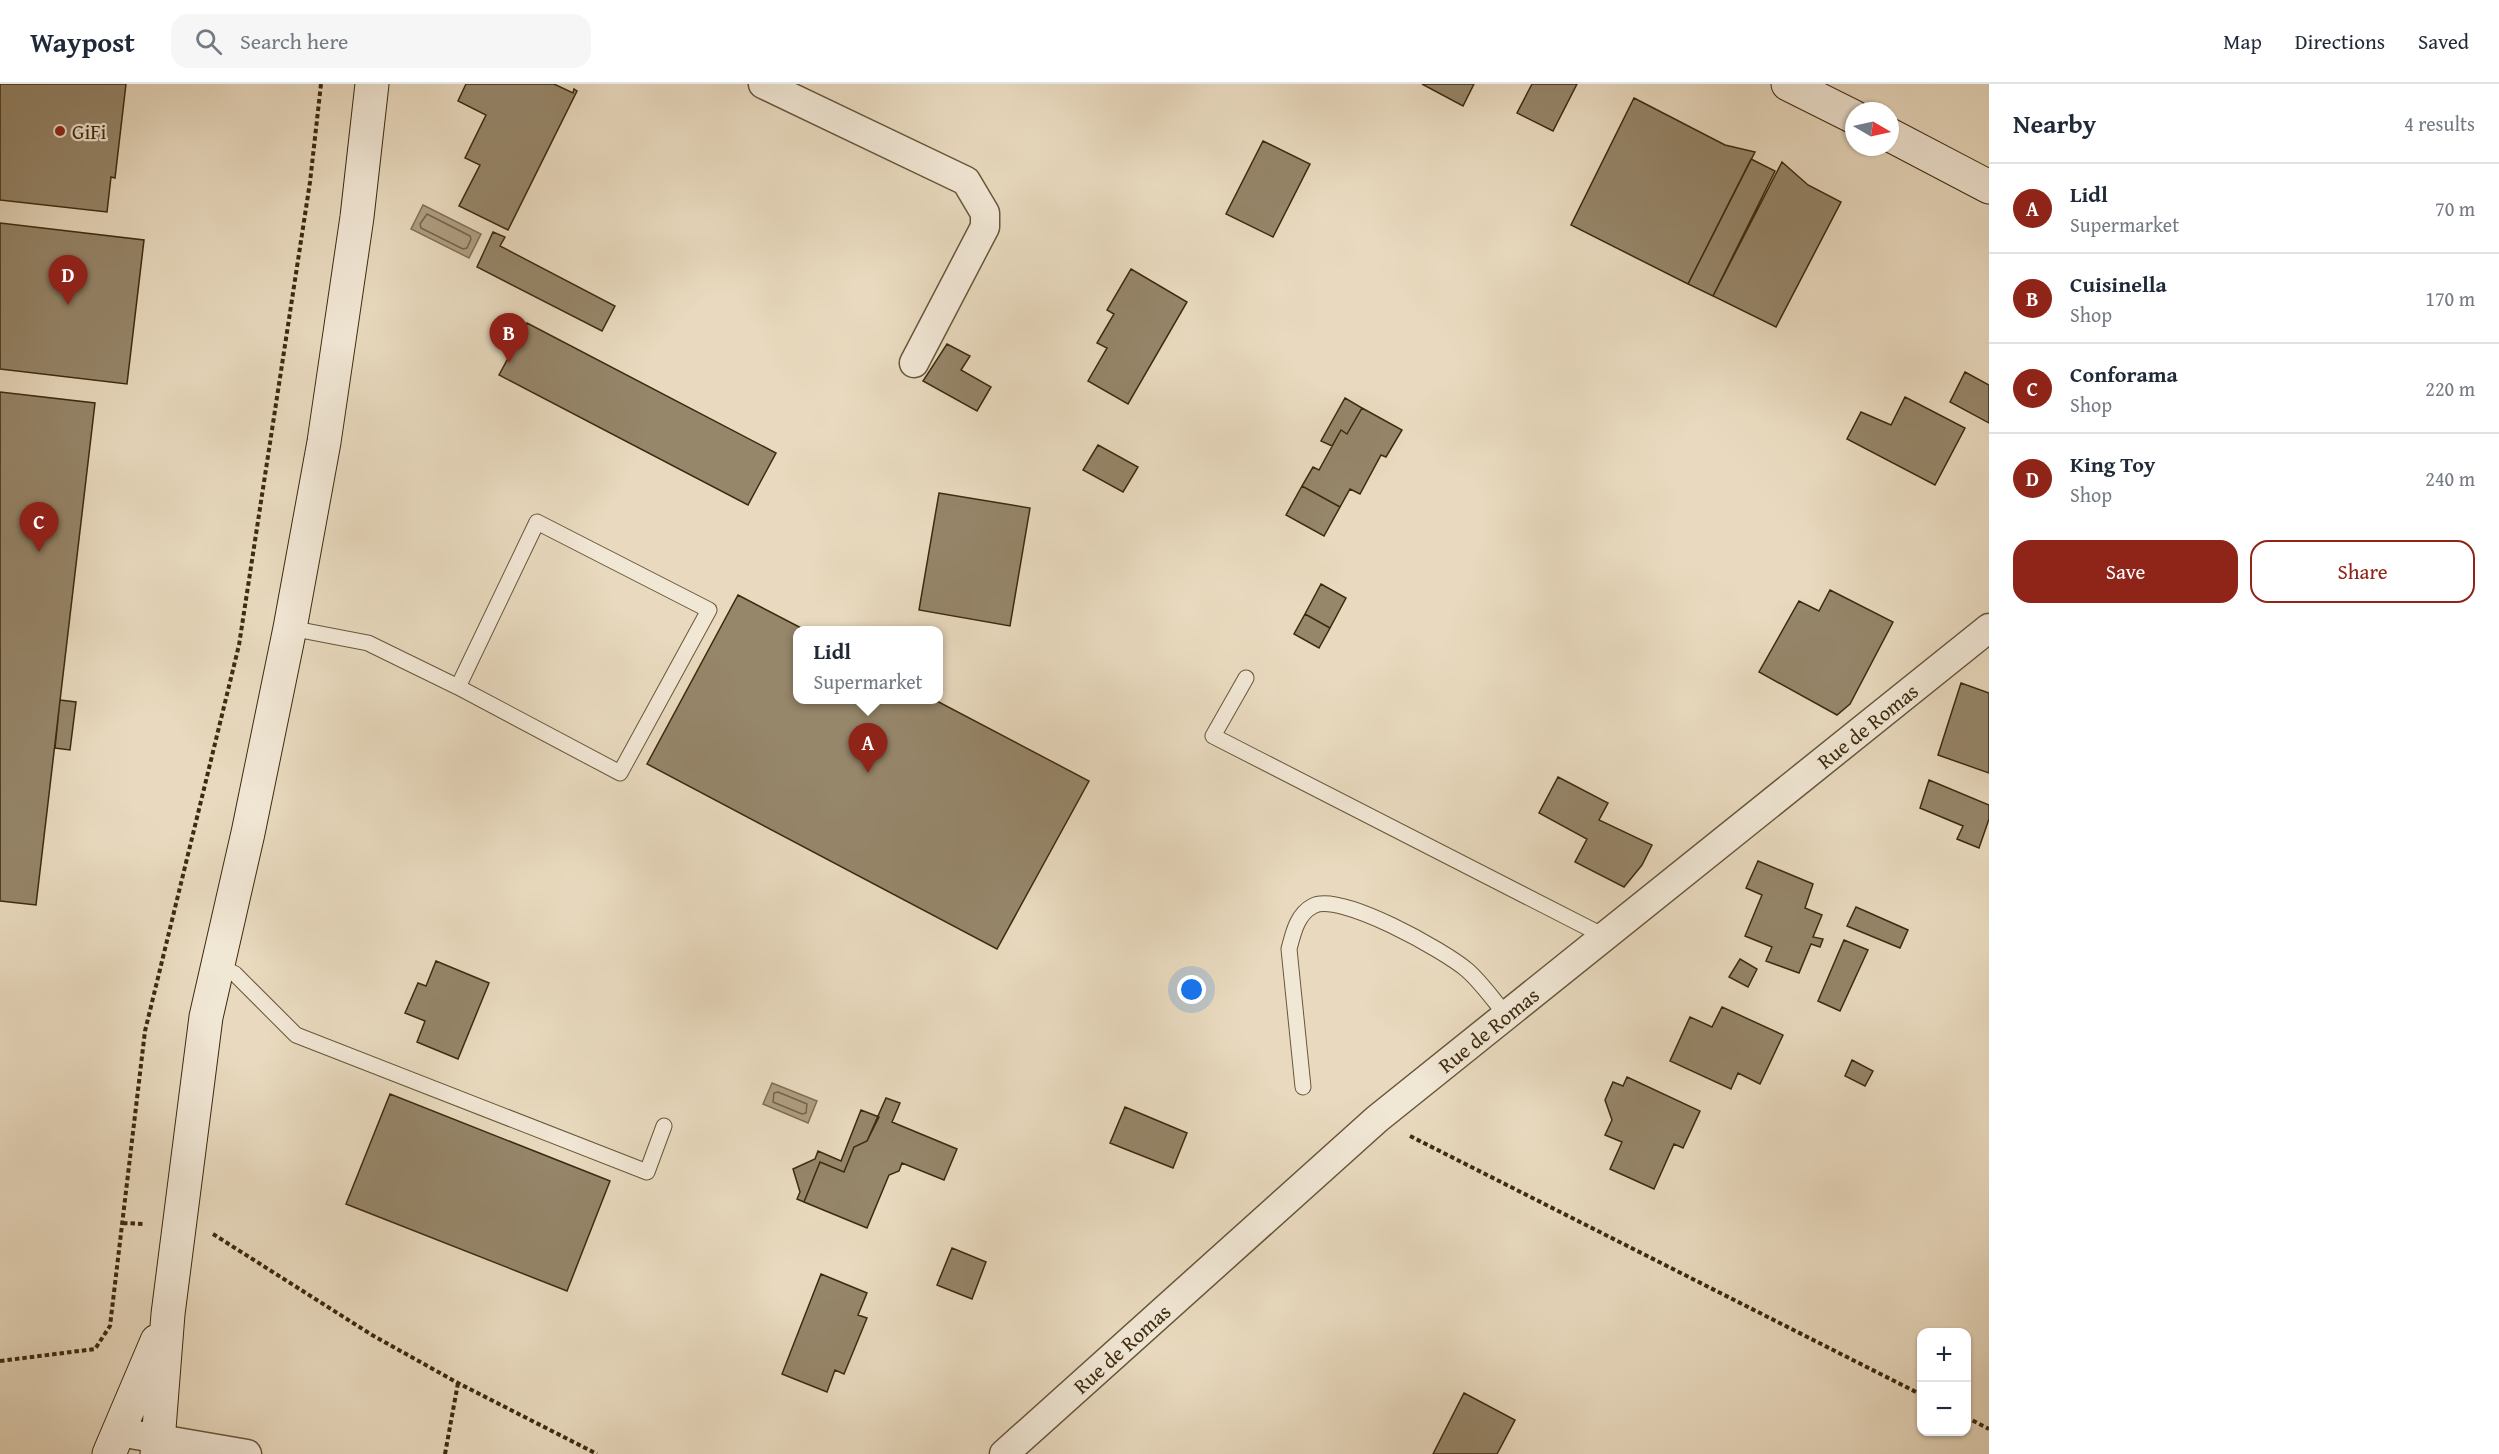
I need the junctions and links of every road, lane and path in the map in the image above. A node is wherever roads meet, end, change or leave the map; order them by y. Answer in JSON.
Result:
{"nodes":[{"id":1,"x":321,"y":84,"type":"edge"},
{"id":2,"x":372,"y":84,"type":"edge"},
{"id":3,"x":763,"y":84,"type":"edge"},
{"id":4,"x":1788,"y":84,"type":"edge"},
{"id":5,"x":1845,"y":112,"type":"edge"},
{"id":6,"x":1899,"y":140,"type":"edge"},
{"id":7,"x":1989,"y":187,"type":"edge"},
{"id":8,"x":914,"y":363,"type":"dead end"},
{"id":9,"x":290,"y":628,"type":"junction"},
{"id":10,"x":1989,"y":628,"type":"edge"},
{"id":11,"x":1246,"y":678,"type":"dead end"},
{"id":12,"x":458,"y":687,"type":"junction"},
{"id":13,"x":1606,"y":937,"type":"junction"},
{"id":14,"x":218,"y":965,"type":"junction"},
{"id":15,"x":1507,"y":1016,"type":"junction"},
{"id":16,"x":1303,"y":1087,"type":"dead end"},
{"id":17,"x":1377,"y":1119,"type":"junction"},
{"id":18,"x":664,"y":1126,"type":"dead end"},
{"id":19,"x":123,"y":1224,"type":"junction"},
{"id":20,"x":180,"y":1225,"type":"junction"},
{"id":21,"x":168,"y":1314,"type":"junction"},
{"id":22,"x":0,"y":1361,"type":"edge"},
{"id":23,"x":458,"y":1383,"type":"junction"},
{"id":24,"x":1917,"y":1392,"type":"edge"},
{"id":25,"x":1971,"y":1420,"type":"edge"},
{"id":26,"x":1989,"y":1429,"type":"edge"},
{"id":27,"x":114,"y":1443,"type":"edge"},
{"id":28,"x":158,"y":1447,"type":"edge"},
{"id":29,"x":247,"y":1454,"type":"edge"},
{"id":30,"x":445,"y":1454,"type":"edge"},
{"id":31,"x":597,"y":1454,"type":"edge"},
{"id":32,"x":1004,"y":1454,"type":"edge"}],
"edges":[{"from":1,"to":19,"type":"path"},
{"from":2,"to":9,"type":"main road"},
{"from":3,"to":8,"type":"street"},
{"from":4,"to":5,"type":"main road"},
{"from":6,"to":7,"type":"main road"},
{"from":9,"to":12,"type":"lane"},
{"from":9,"to":14,"type":"main road"},
{"from":10,"to":13,"type":"street","name":"Rue de Romas"},
{"from":11,"to":13,"type":"lane"},
{"from":12,"to":12,"type":"lane"},
{"from":13,"to":15,"type":"street","name":"Rue de Romas"},
{"from":14,"to":18,"type":"lane"},
{"from":14,"to":20,"type":"main road"},
{"from":15,"to":16,"type":"lane"},
{"from":15,"to":17,"type":"street","name":"Rue de Romas"},
{"from":17,"to":24,"type":"path"},
{"from":17,"to":32,"type":"street","name":"Rue de Romas"},
{"from":19,"to":20,"type":"path"},
{"from":19,"to":22,"type":"path"},
{"from":20,"to":21,"type":"main road"},
{"from":20,"to":23,"type":"path"},
{"from":21,"to":27,"type":"main road"},
{"from":21,"to":28,"type":"main road"},
{"from":23,"to":30,"type":"path"},
{"from":23,"to":31,"type":"path"},
{"from":25,"to":26,"type":"path"},
{"from":27,"to":28,"type":"street"},
{"from":28,"to":29,"type":"street"}]}
